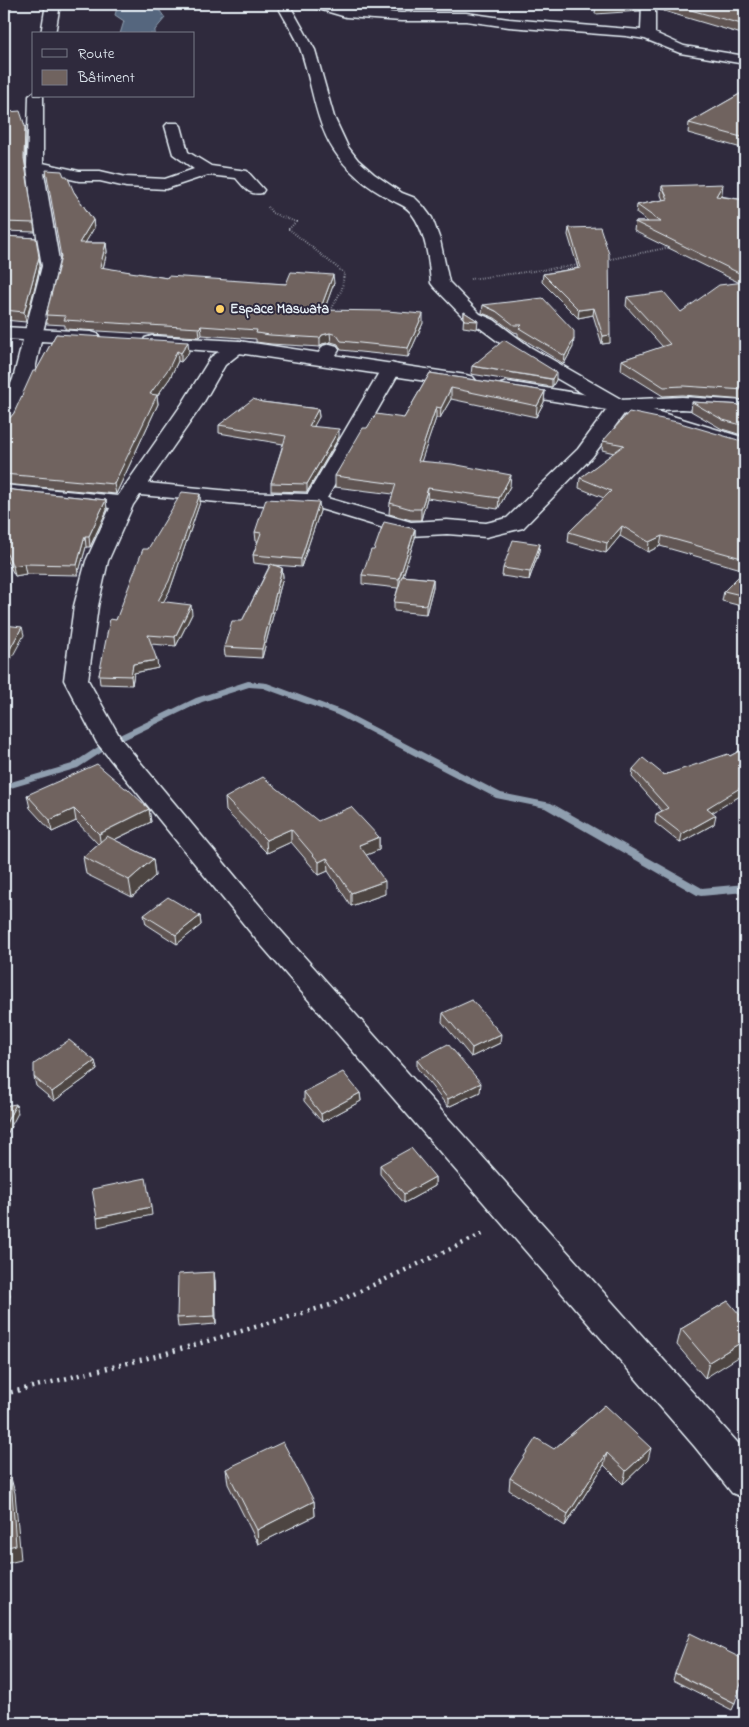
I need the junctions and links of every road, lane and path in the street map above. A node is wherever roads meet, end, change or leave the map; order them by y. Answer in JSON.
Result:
{"nodes":[{"id":1,"x":53,"y":4,"type":"edge"},
{"id":2,"x":283,"y":4,"type":"edge"},
{"id":3,"x":318,"y":4,"type":"edge"},
{"id":4,"x":649,"y":4,"type":"edge"},
{"id":5,"x":346,"y":13,"type":"junction"},
{"id":6,"x":351,"y":27,"type":"dead end"},
{"id":7,"x":48,"y":32,"type":"edge"},
{"id":8,"x":648,"y":36,"type":"junction"},
{"id":9,"x":680,"y":49,"type":"junction"},
{"id":10,"x":745,"y":50,"type":"edge"},
{"id":11,"x":745,"y":60,"type":"edge"},
{"id":12,"x":36,"y":98,"type":"edge"},
{"id":13,"x":173,"y":126,"type":"dead end"},
{"id":14,"x":35,"y":166,"type":"junction"},
{"id":15,"x":207,"y":170,"type":"junction"},
{"id":16,"x":256,"y":190,"type":"joint"},
{"id":17,"x":673,"y":247,"type":"edge"},
{"id":18,"x":599,"y":262,"type":"edge"},
{"id":19,"x":582,"y":265,"type":"edge"},
{"id":20,"x":440,"y":283,"type":"junction"},
{"id":21,"x":4,"y":333,"type":"edge"},
{"id":22,"x":33,"y":335,"type":"junction"},
{"id":23,"x":112,"y":340,"type":"edge"},
{"id":24,"x":131,"y":341,"type":"edge"},
{"id":25,"x":239,"y":347,"type":"junction"},
{"id":26,"x":327,"y":355,"type":"junction"},
{"id":27,"x":391,"y":369,"type":"junction"},
{"id":28,"x":618,"y":406,"type":"junction"},
{"id":29,"x":745,"y":407,"type":"edge"},
{"id":30,"x":4,"y":422,"type":"edge"},
{"id":31,"x":745,"y":444,"type":"edge"},
{"id":32,"x":4,"y":491,"type":"edge"},
{"id":33,"x":129,"y":496,"type":"junction"},
{"id":34,"x":315,"y":501,"type":"junction"},
{"id":35,"x":517,"y":1219,"type":"junction"},
{"id":36,"x":4,"y":1394,"type":"edge"},
{"id":37,"x":745,"y":1480,"type":"edge"}],
"edges":[{"from":1,"to":7,"type":"street"},
{"from":2,"to":20,"type":"street"},
{"from":3,"to":5,"type":"street"},
{"from":4,"to":8,"type":"street"},
{"from":5,"to":6,"type":"street"},
{"from":5,"to":8,"type":"street"},
{"from":8,"to":9,"type":"street"},
{"from":9,"to":10,"type":"street"},
{"from":9,"to":11,"type":"street"},
{"from":12,"to":14,"type":"street"},
{"from":13,"to":15,"type":"street"},
{"from":14,"to":15,"type":"street"},
{"from":14,"to":22,"type":"street"},
{"from":15,"to":16,"type":"street"},
{"from":16,"to":26,"type":"path"},
{"from":17,"to":18,"type":"path"},
{"from":19,"to":20,"type":"path"},
{"from":20,"to":28,"type":"street"},
{"from":21,"to":22,"type":"street"},
{"from":22,"to":23,"type":"street"},
{"from":22,"to":30,"type":"street"},
{"from":24,"to":25,"type":"street"},
{"from":25,"to":26,"type":"street"},
{"from":25,"to":33,"type":"street"},
{"from":26,"to":27,"type":"street"},
{"from":27,"to":28,"type":"street"},
{"from":27,"to":34,"type":"street"},
{"from":28,"to":29,"type":"street"},
{"from":28,"to":31,"type":"street"},
{"from":28,"to":34,"type":"street"},
{"from":32,"to":33,"type":"street"},
{"from":33,"to":34,"type":"street"},
{"from":33,"to":35,"type":"street"},
{"from":35,"to":36,"type":"path"},
{"from":35,"to":37,"type":"street"}]}
